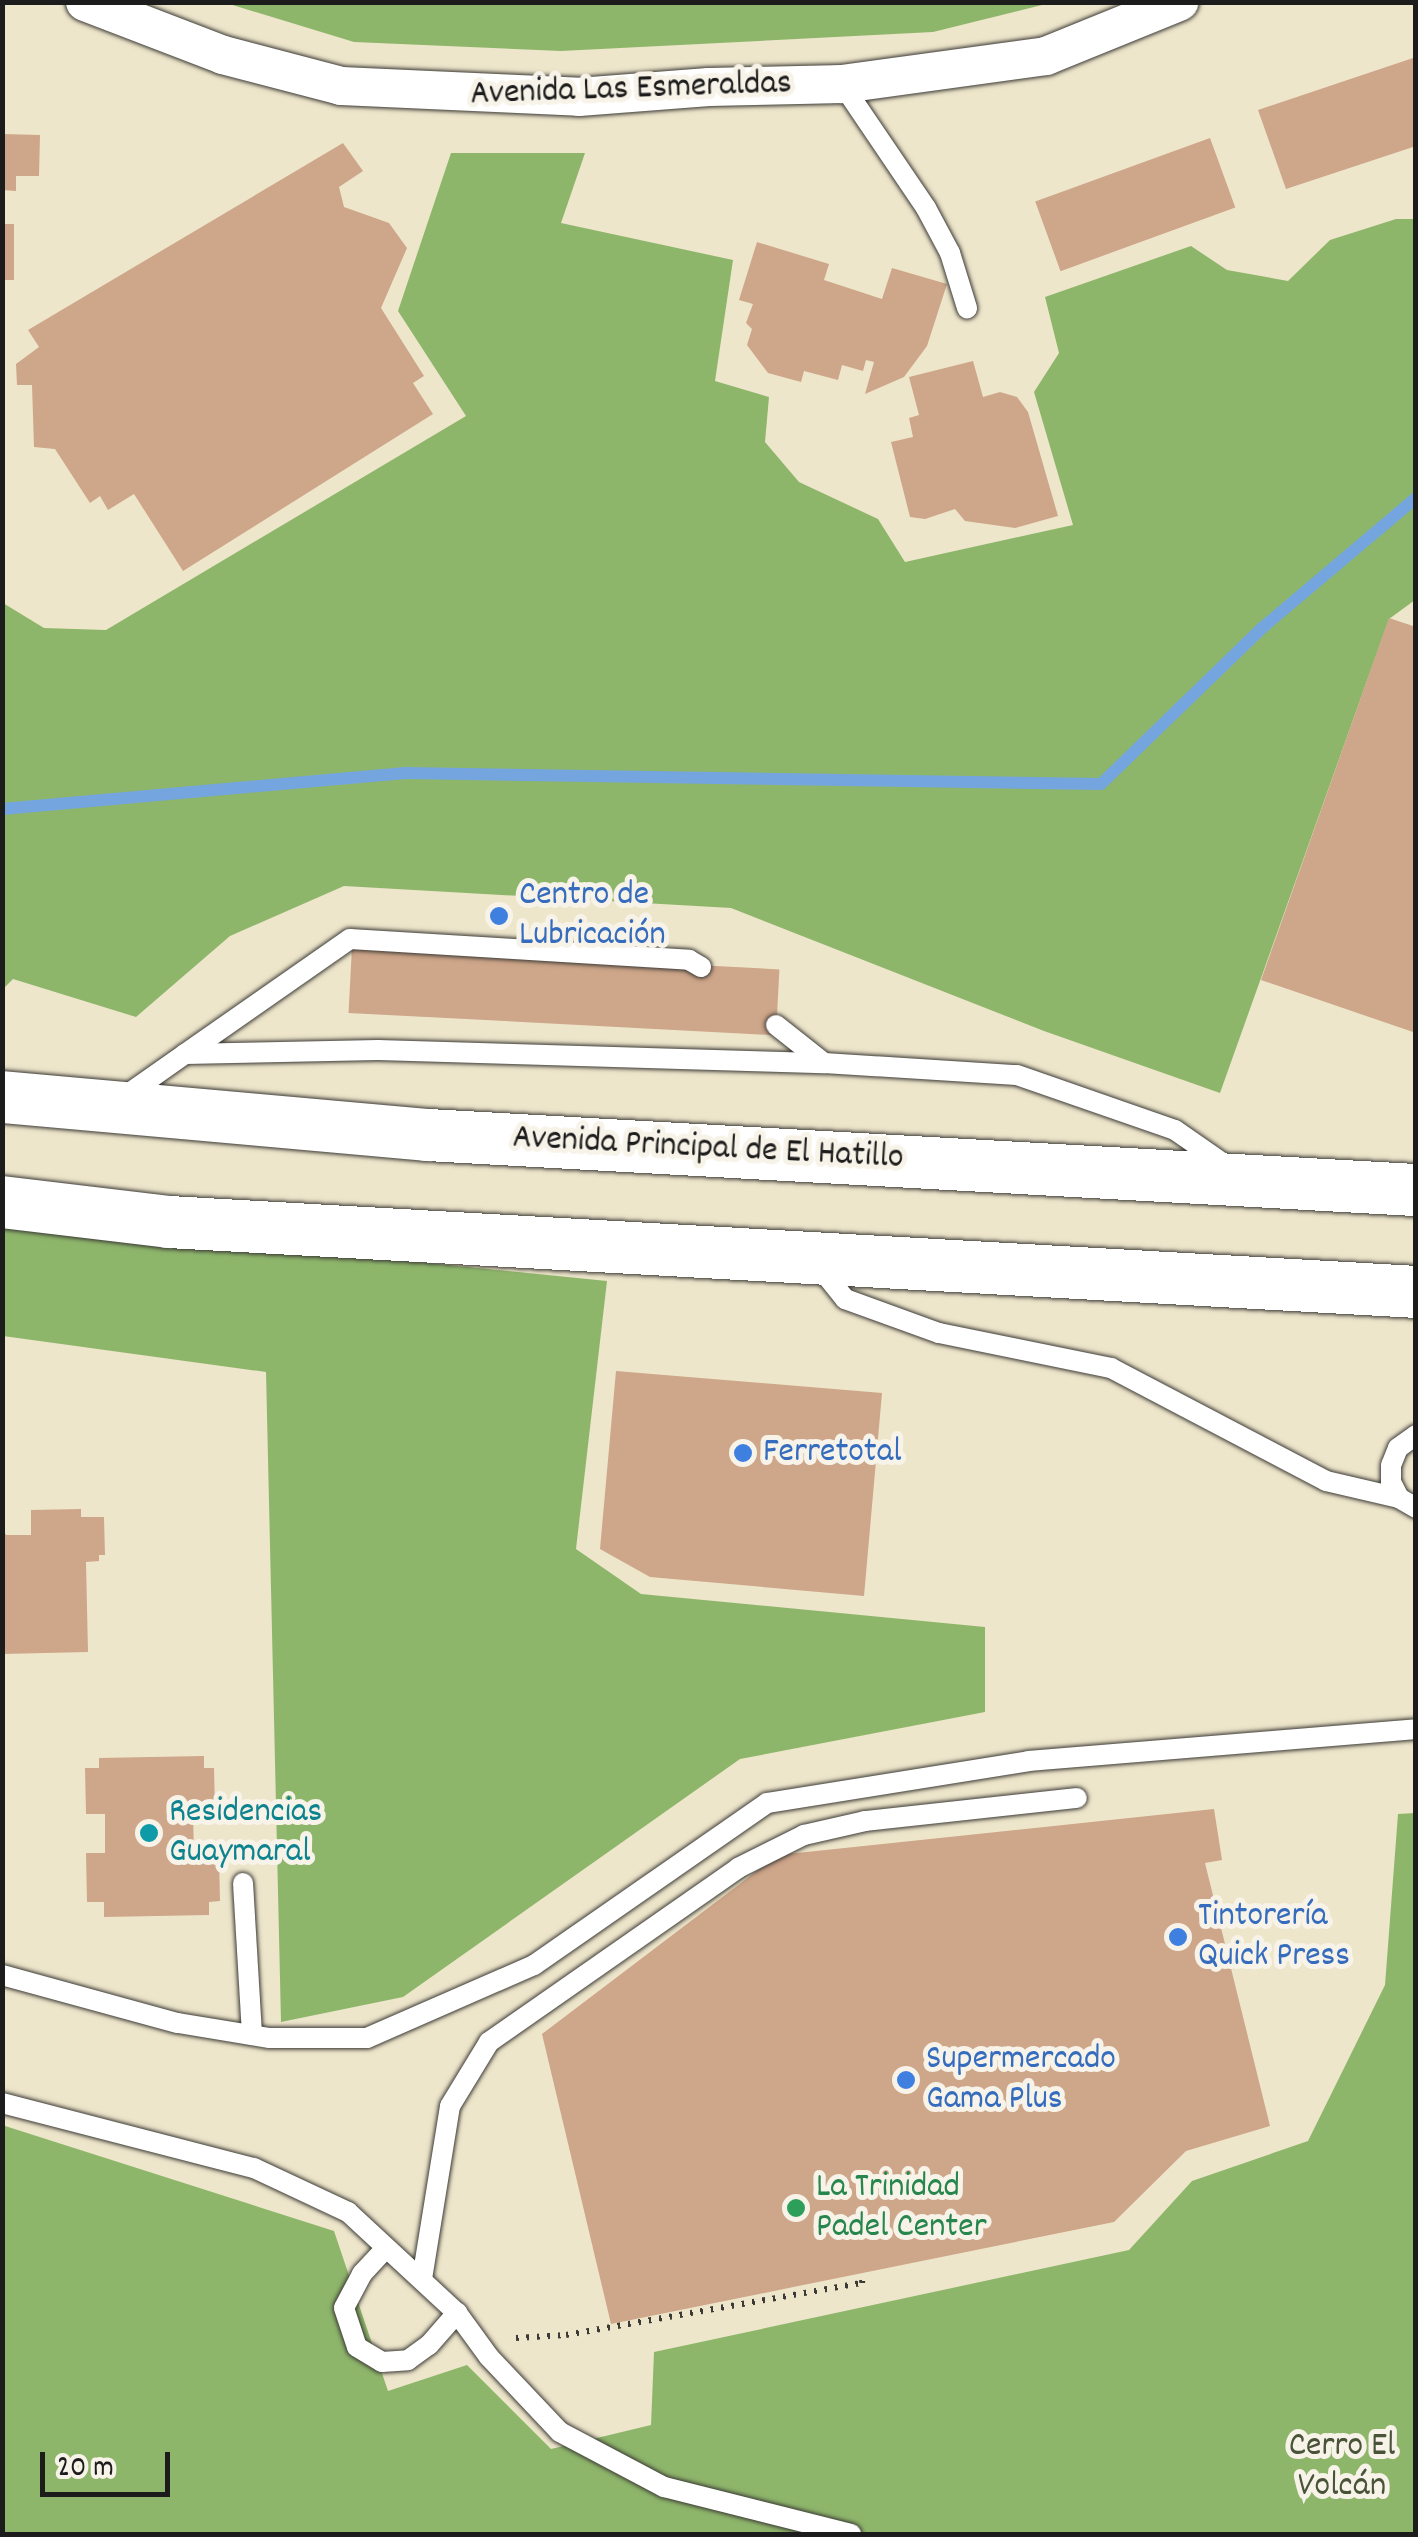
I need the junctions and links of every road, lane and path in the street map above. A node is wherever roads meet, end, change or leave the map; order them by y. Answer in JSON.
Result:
{"nodes":[{"id":1,"x":85,"y":2,"type":"edge"},
{"id":2,"x":1179,"y":2,"type":"edge"},
{"id":3,"x":842,"y":84,"type":"junction"},
{"id":4,"x":966,"y":308,"type":"dead end"},
{"id":5,"x":701,"y":967,"type":"dead end"},
{"id":6,"x":776,"y":1026,"type":"dead end"},
{"id":7,"x":185,"y":1054,"type":"junction"},
{"id":8,"x":824,"y":1062,"type":"junction"},
{"id":9,"x":2,"y":1096,"type":"edge"},
{"id":10,"x":108,"y":1109,"type":"junction"},
{"id":11,"x":1245,"y":1178,"type":"junction"},
{"id":12,"x":1416,"y":1190,"type":"edge"},
{"id":13,"x":2,"y":1202,"type":"edge"},
{"id":14,"x":813,"y":1259,"type":"junction"},
{"id":15,"x":1416,"y":1292,"type":"edge"},
{"id":16,"x":1416,"y":1435,"type":"edge"},
{"id":17,"x":1407,"y":1503,"type":"edge"},
{"id":18,"x":1416,"y":1729,"type":"edge"},
{"id":19,"x":1077,"y":1798,"type":"dead end"},
{"id":20,"x":243,"y":1883,"type":"dead end"},
{"id":21,"x":2,"y":1975,"type":"edge"},
{"id":22,"x":252,"y":2035,"type":"junction"},
{"id":23,"x":2,"y":2103,"type":"edge"},
{"id":24,"x":386,"y":2248,"type":"junction"},
{"id":25,"x":863,"y":2272,"type":"dead end"},
{"id":26,"x":422,"y":2279,"type":"junction"},
{"id":27,"x":457,"y":2313,"type":"junction"},
{"id":28,"x":516,"y":2338,"type":"dead end"},
{"id":29,"x":851,"y":2534,"type":"edge"}],
"edges":[{"from":1,"to":3,"type":"street","name":"Avenida Las Esmeraldas"},
{"from":2,"to":3,"type":"street","name":"Avenida Las Esmeraldas"},
{"from":3,"to":4,"type":"lane"},
{"from":5,"to":7,"type":"lane"},
{"from":6,"to":8,"type":"lane"},
{"from":7,"to":8,"type":"lane"},
{"from":7,"to":10,"type":"lane"},
{"from":8,"to":11,"type":"lane"},
{"from":9,"to":10,"type":"main road","name":"Avenida Principal de El Hatillo"},
{"from":10,"to":11,"type":"main road","name":"Avenida Principal de El Hatillo"},
{"from":11,"to":12,"type":"main road","name":"Avenida Principal de El Hatillo"},
{"from":13,"to":14,"type":"main road"},
{"from":14,"to":15,"type":"main road"},
{"from":14,"to":17,"type":"lane"},
{"from":16,"to":17,"type":"lane"},
{"from":18,"to":22,"type":"lane"},
{"from":19,"to":26,"type":"lane"},
{"from":20,"to":22,"type":"lane"},
{"from":21,"to":22,"type":"lane"},
{"from":23,"to":24,"type":"lane"},
{"from":24,"to":26,"type":"lane"},
{"from":24,"to":27,"type":"lane"},
{"from":25,"to":28,"type":"path"},
{"from":26,"to":27,"type":"lane"},
{"from":27,"to":29,"type":"lane"}]}
